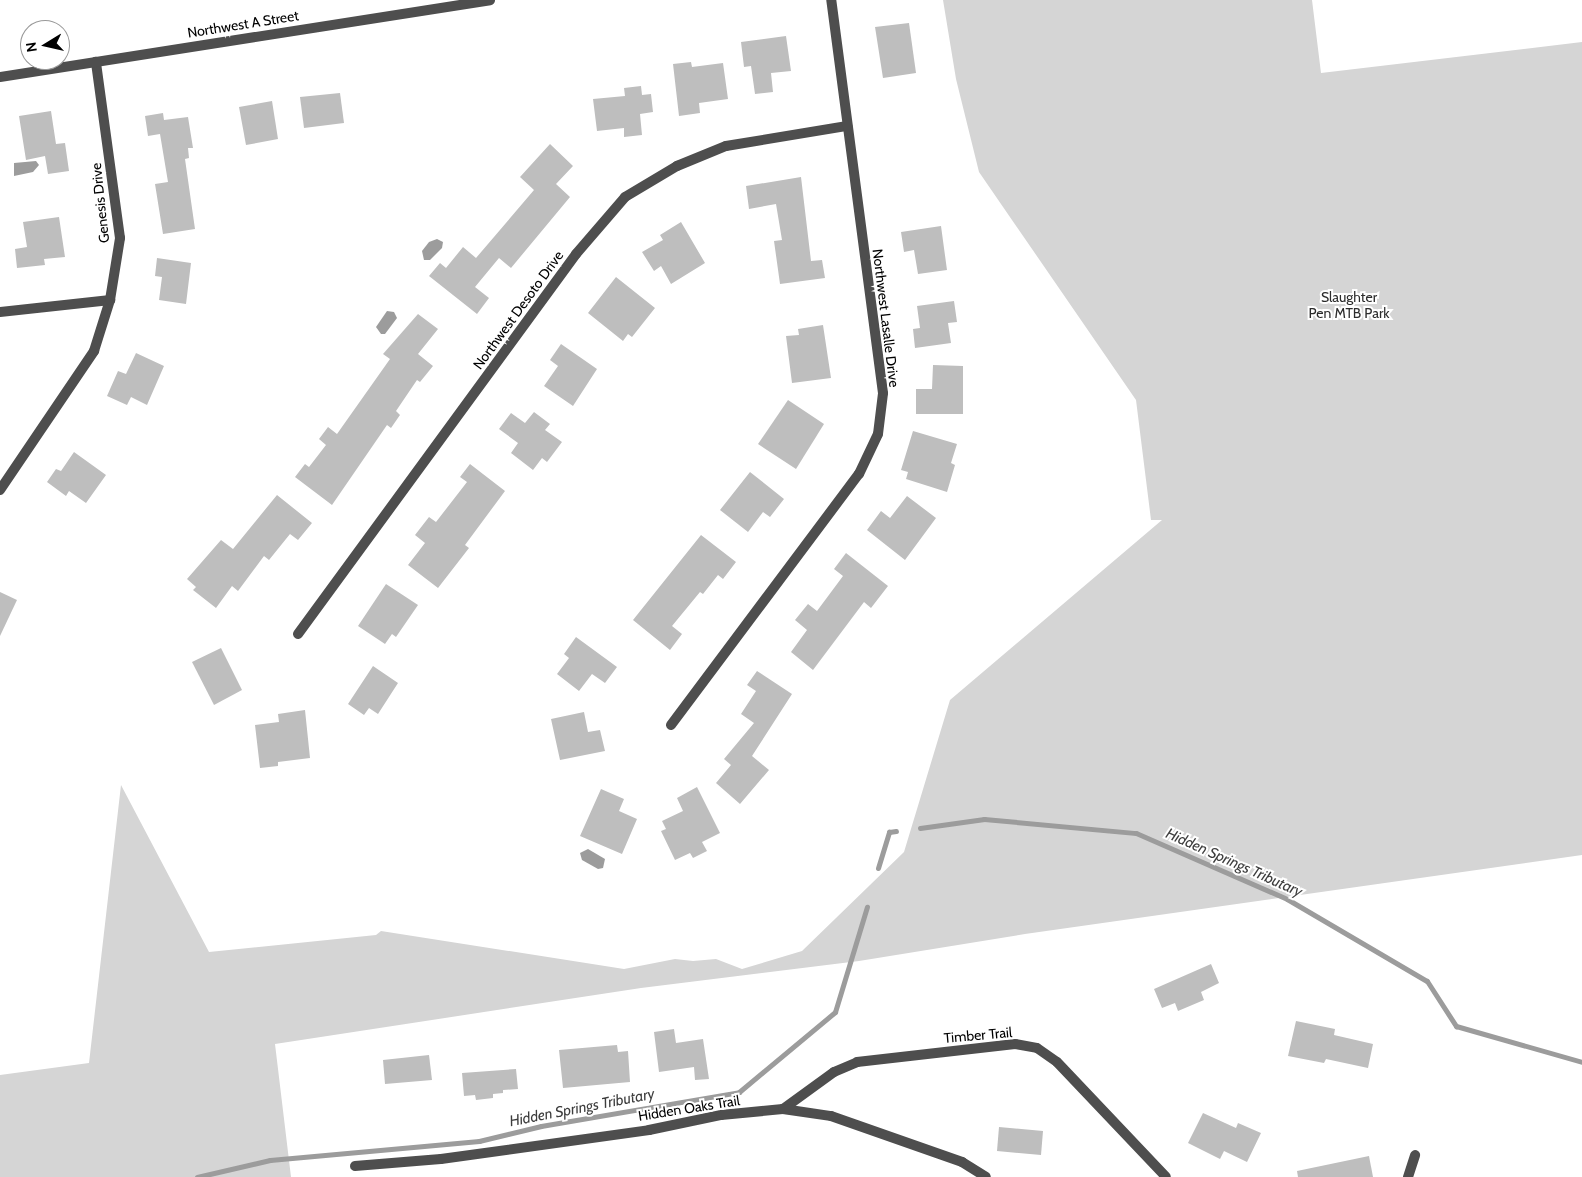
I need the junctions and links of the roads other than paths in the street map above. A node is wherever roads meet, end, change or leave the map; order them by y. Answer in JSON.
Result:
{"nodes":[{"id":1,"x":490,"y":0,"type":"edge"},
{"id":2,"x":832,"y":0,"type":"edge"},
{"id":3,"x":96,"y":62,"type":"junction"},
{"id":4,"x":0,"y":77,"type":"edge"},
{"id":5,"x":847,"y":126,"type":"junction"},
{"id":6,"x":110,"y":300,"type":"junction"},
{"id":7,"x":0,"y":312,"type":"edge"},
{"id":8,"x":0,"y":490,"type":"edge"},
{"id":9,"x":298,"y":634,"type":"dead end"},
{"id":10,"x":671,"y":726,"type":"dead end"},
{"id":11,"x":783,"y":1109,"type":"junction"},
{"id":12,"x":1415,"y":1155,"type":"dead end"},
{"id":13,"x":355,"y":1166,"type":"dead end"},
{"id":14,"x":986,"y":1177,"type":"edge"},
{"id":15,"x":1166,"y":1177,"type":"edge"},
{"id":16,"x":1408,"y":1177,"type":"edge"}],
"edges":[{"from":1,"to":3,"type":"street","name":"Northwest A Street"},
{"from":2,"to":5,"type":"street","name":"Northwest Lasalle Drive"},
{"from":3,"to":4,"type":"street","name":"Northwest A Street"},
{"from":3,"to":6,"type":"street","name":"Genesis Drive"},
{"from":5,"to":9,"type":"street","name":"Northwest Desoto Drive"},
{"from":5,"to":10,"type":"street","name":"Northwest Lasalle Drive"},
{"from":6,"to":7,"type":"street"},
{"from":6,"to":8,"type":"street","name":"Genesis Drive"},
{"from":11,"to":13,"type":"street","name":"Hidden Oaks Trail"},
{"from":11,"to":14,"type":"street","name":"Hidden Oaks Trail"},
{"from":11,"to":15,"type":"street","name":"Timber Trail"},
{"from":12,"to":16,"type":"street"}]}
